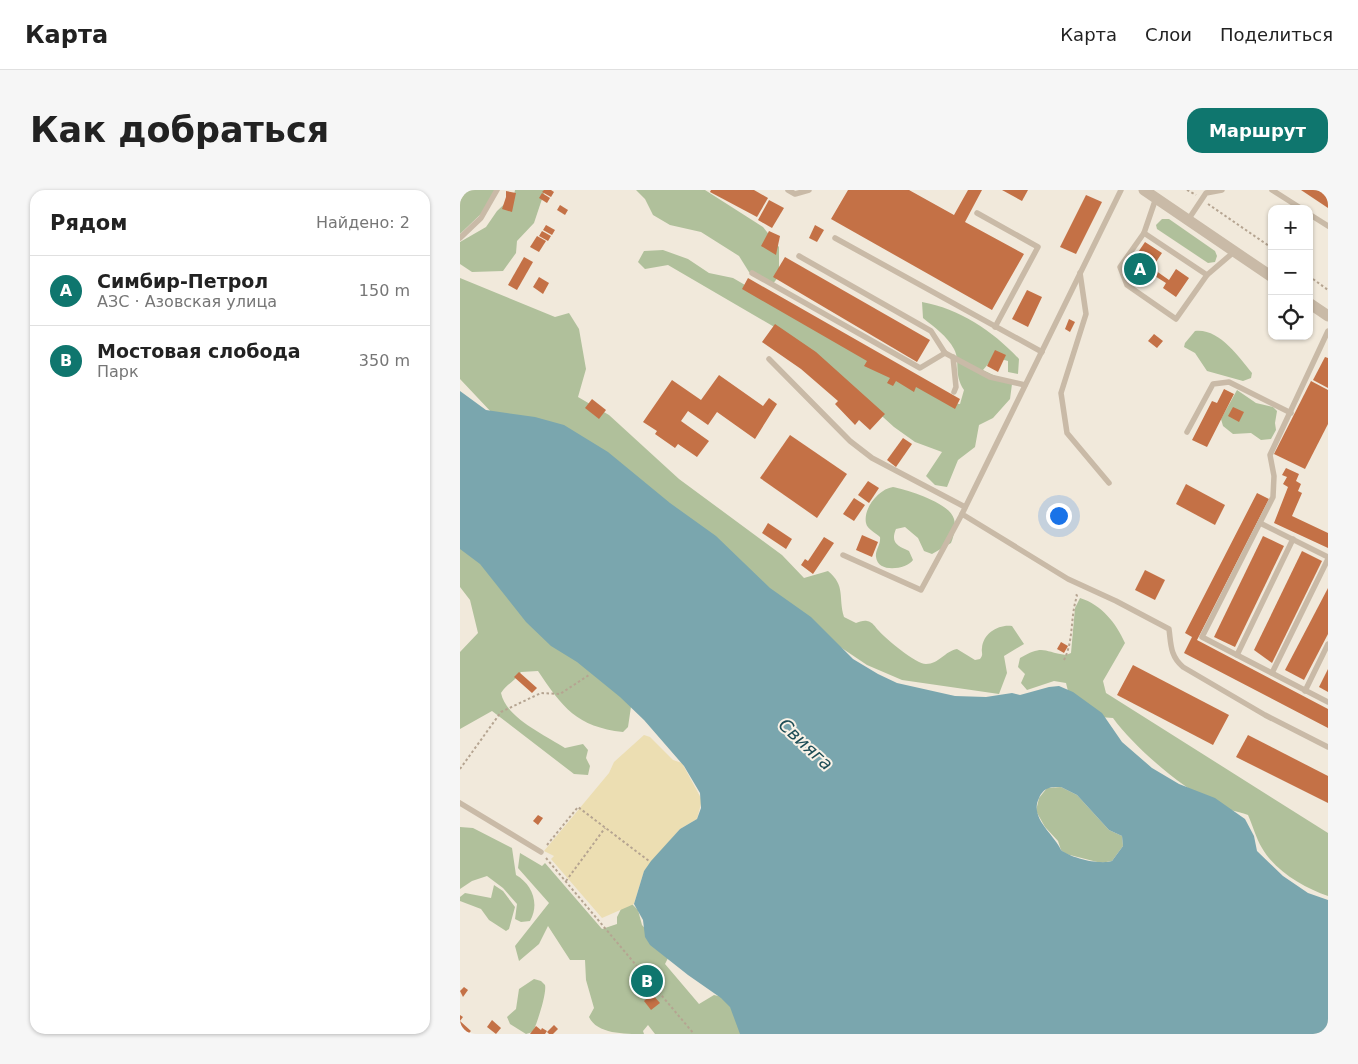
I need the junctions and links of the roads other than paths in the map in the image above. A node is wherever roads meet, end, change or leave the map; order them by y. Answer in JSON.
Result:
{"nodes":[{"id":1,"x":497,"y":190,"type":"edge"},
{"id":2,"x":788,"y":190,"type":"edge"},
{"id":3,"x":809,"y":190,"type":"edge"},
{"id":4,"x":1121,"y":190,"type":"edge"},
{"id":5,"x":1144,"y":190,"type":"edge"},
{"id":6,"x":1222,"y":190,"type":"edge"},
{"id":7,"x":1272,"y":190,"type":"edge"},
{"id":8,"x":1156,"y":198,"type":"junction"},
{"id":9,"x":1296,"y":205,"type":"edge"},
{"id":10,"x":976,"y":213,"type":"dead end"},
{"id":11,"x":1313,"y":217,"type":"edge"},
{"id":12,"x":1188,"y":220,"type":"junction"},
{"id":13,"x":1328,"y":226,"type":"edge"},
{"id":14,"x":1144,"y":233,"type":"junction"},
{"id":15,"x":460,"y":238,"type":"edge"},
{"id":16,"x":835,"y":238,"type":"dead end"},
{"id":17,"x":1235,"y":251,"type":"junction"},
{"id":18,"x":799,"y":256,"type":"dead end"},
{"id":19,"x":752,"y":273,"type":"dead end"},
{"id":20,"x":1080,"y":273,"type":"junction"},
{"id":21,"x":1268,"y":274,"type":"edge"},
{"id":22,"x":1206,"y":275,"type":"junction"},
{"id":23,"x":1313,"y":306,"type":"edge"},
{"id":24,"x":1328,"y":316,"type":"edge"},
{"id":25,"x":995,"y":327,"type":"junction"},
{"id":26,"x":1328,"y":331,"type":"edge"},
{"id":27,"x":1042,"y":352,"type":"junction"},
{"id":28,"x":945,"y":353,"type":"junction"},
{"id":29,"x":953,"y":357,"type":"junction"},
{"id":30,"x":769,"y":359,"type":"dead end"},
{"id":31,"x":1025,"y":385,"type":"junction"},
{"id":32,"x":954,"y":392,"type":"dead end"},
{"id":33,"x":1291,"y":413,"type":"junction"},
{"id":34,"x":1187,"y":432,"type":"dead end"},
{"id":35,"x":1109,"y":483,"type":"dead end"},
{"id":36,"x":965,"y":507,"type":"junction"},
{"id":37,"x":962,"y":514,"type":"junction"},
{"id":38,"x":1260,"y":523,"type":"junction"},
{"id":39,"x":1293,"y":539,"type":"junction"},
{"id":40,"x":843,"y":555,"type":"dead end"},
{"id":41,"x":1328,"y":558,"type":"edge"},
{"id":42,"x":1328,"y":644,"type":"edge"},
{"id":43,"x":1237,"y":655,"type":"junction"},
{"id":44,"x":1272,"y":674,"type":"junction"},
{"id":45,"x":1305,"y":690,"type":"junction"},
{"id":46,"x":1328,"y":702,"type":"edge"},
{"id":47,"x":1328,"y":747,"type":"edge"},
{"id":48,"x":460,"y":803,"type":"edge"},
{"id":49,"x":541,"y":852,"type":"road end"}],
"edges":[{"from":1,"to":15,"type":"lane"},
{"from":2,"to":3,"type":"lane"},
{"from":4,"to":20,"type":"lane"},
{"from":5,"to":8,"type":"street"},
{"from":6,"to":12,"type":"lane"},
{"from":7,"to":9,"type":"lane"},
{"from":8,"to":12,"type":"street"},
{"from":8,"to":14,"type":"lane"},
{"from":10,"to":25,"type":"lane"},
{"from":11,"to":13,"type":"lane"},
{"from":12,"to":17,"type":"street"},
{"from":14,"to":22,"type":"lane"},
{"from":14,"to":22,"type":"lane"},
{"from":16,"to":25,"type":"lane"},
{"from":17,"to":21,"type":"street"},
{"from":17,"to":22,"type":"lane"},
{"from":18,"to":28,"type":"lane"},
{"from":19,"to":28,"type":"lane"},
{"from":20,"to":27,"type":"lane"},
{"from":20,"to":35,"type":"lane"},
{"from":23,"to":24,"type":"street"},
{"from":25,"to":27,"type":"lane"},
{"from":26,"to":33,"type":"lane"},
{"from":27,"to":31,"type":"lane"},
{"from":28,"to":29,"type":"lane"},
{"from":29,"to":31,"type":"lane"},
{"from":29,"to":32,"type":"lane"},
{"from":30,"to":36,"type":"lane"},
{"from":31,"to":36,"type":"lane"},
{"from":33,"to":34,"type":"lane"},
{"from":33,"to":38,"type":"lane"},
{"from":36,"to":37,"type":"lane"},
{"from":37,"to":40,"type":"lane"},
{"from":37,"to":47,"type":"lane"},
{"from":38,"to":39,"type":"lane"},
{"from":38,"to":43,"type":"lane"},
{"from":39,"to":41,"type":"lane"},
{"from":39,"to":43,"type":"lane"},
{"from":41,"to":44,"type":"lane"},
{"from":42,"to":45,"type":"lane"},
{"from":43,"to":44,"type":"lane"},
{"from":44,"to":45,"type":"lane"},
{"from":45,"to":46,"type":"lane"},
{"from":48,"to":49,"type":"lane"}]}
